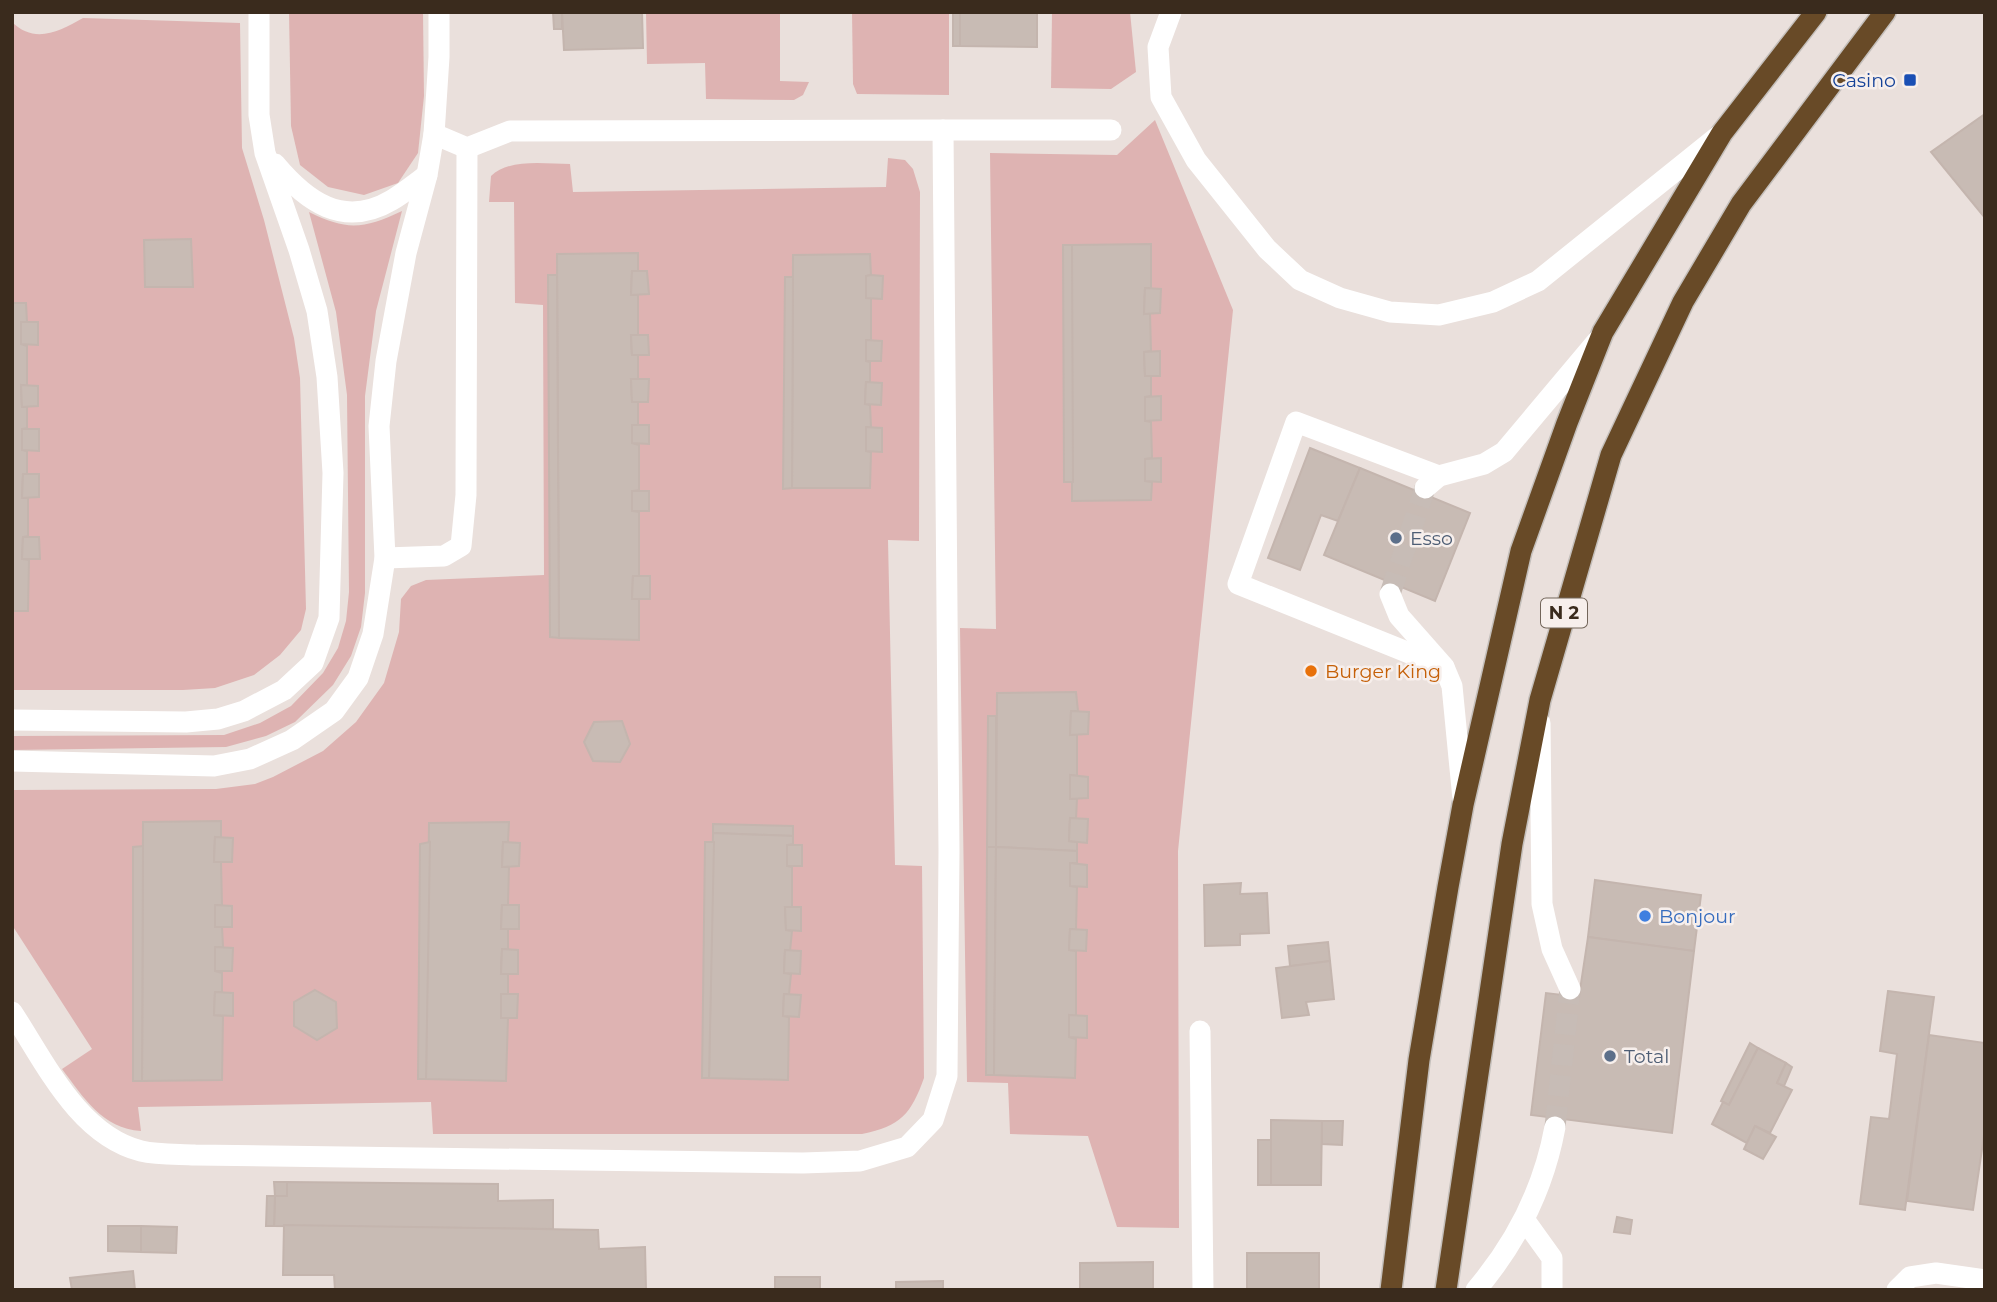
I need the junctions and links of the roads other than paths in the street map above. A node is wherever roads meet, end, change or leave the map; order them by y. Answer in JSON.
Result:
{"nodes":[{"id":1,"x":258,"y":12,"type":"edge"},
{"id":2,"x":439,"y":12,"type":"edge"},
{"id":3,"x":1171,"y":12,"type":"edge"},
{"id":4,"x":1816,"y":12,"type":"edge"},
{"id":5,"x":1885,"y":12,"type":"edge"},
{"id":6,"x":943,"y":130,"type":"junction"},
{"id":7,"x":1111,"y":130,"type":"dead end"},
{"id":8,"x":1722,"y":133,"type":"junction"},
{"id":9,"x":435,"y":134,"type":"junction"},
{"id":10,"x":467,"y":148,"type":"junction"},
{"id":11,"x":265,"y":153,"type":"junction"},
{"id":12,"x":427,"y":175,"type":"junction"},
{"id":13,"x":1603,"y":332,"type":"junction"},
{"id":14,"x":385,"y":558,"type":"junction"},
{"id":15,"x":1390,"y":594,"type":"dead end"},
{"id":16,"x":1444,"y":667,"type":"junction"},
{"id":17,"x":1540,"y":700,"type":"junction"},
{"id":18,"x":12,"y":720,"type":"edge"},
{"id":19,"x":12,"y":761,"type":"edge"},
{"id":20,"x":1463,"y":804,"type":"junction"},
{"id":21,"x":1570,"y":989,"type":"tunnel mouth"},
{"id":22,"x":12,"y":1012,"type":"edge"},
{"id":23,"x":1199,"y":1031,"type":"dead end"},
{"id":24,"x":1555,"y":1126,"type":"tunnel mouth"},
{"id":25,"x":1524,"y":1219,"type":"junction"},
{"id":26,"x":1985,"y":1280,"type":"edge"},
{"id":27,"x":1485,"y":1287,"type":"edge"},
{"id":28,"x":1203,"y":1290,"type":"edge"},
{"id":29,"x":1391,"y":1290,"type":"edge"},
{"id":30,"x":1446,"y":1290,"type":"edge"},
{"id":31,"x":1552,"y":1290,"type":"edge"},
{"id":32,"x":1897,"y":1290,"type":"edge"}],
"edges":[{"from":1,"to":11,"type":"street"},
{"from":2,"to":9,"type":"street"},
{"from":3,"to":8,"type":"street"},
{"from":4,"to":8,"type":"highway"},
{"from":5,"to":17,"type":"highway","number":"N 2"},
{"from":6,"to":7,"type":"street"},
{"from":6,"to":10,"type":"street"},
{"from":6,"to":22,"type":"street"},
{"from":8,"to":13,"type":"highway"},
{"from":9,"to":10,"type":"street"},
{"from":9,"to":12,"type":"street"},
{"from":10,"to":14,"type":"street"},
{"from":11,"to":12,"type":"street"},
{"from":11,"to":18,"type":"street"},
{"from":12,"to":14,"type":"street"},
{"from":13,"to":16,"type":"street"},
{"from":13,"to":20,"type":"highway"},
{"from":14,"to":19,"type":"street"},
{"from":15,"to":16,"type":"street"},
{"from":16,"to":20,"type":"street"},
{"from":17,"to":21,"type":"street"},
{"from":17,"to":30,"type":"highway","number":"N 2"},
{"from":20,"to":29,"type":"highway"},
{"from":23,"to":28,"type":"street"},
{"from":24,"to":25,"type":"street"},
{"from":25,"to":27,"type":"street"},
{"from":25,"to":31,"type":"street"},
{"from":26,"to":32,"type":"street"}]}
